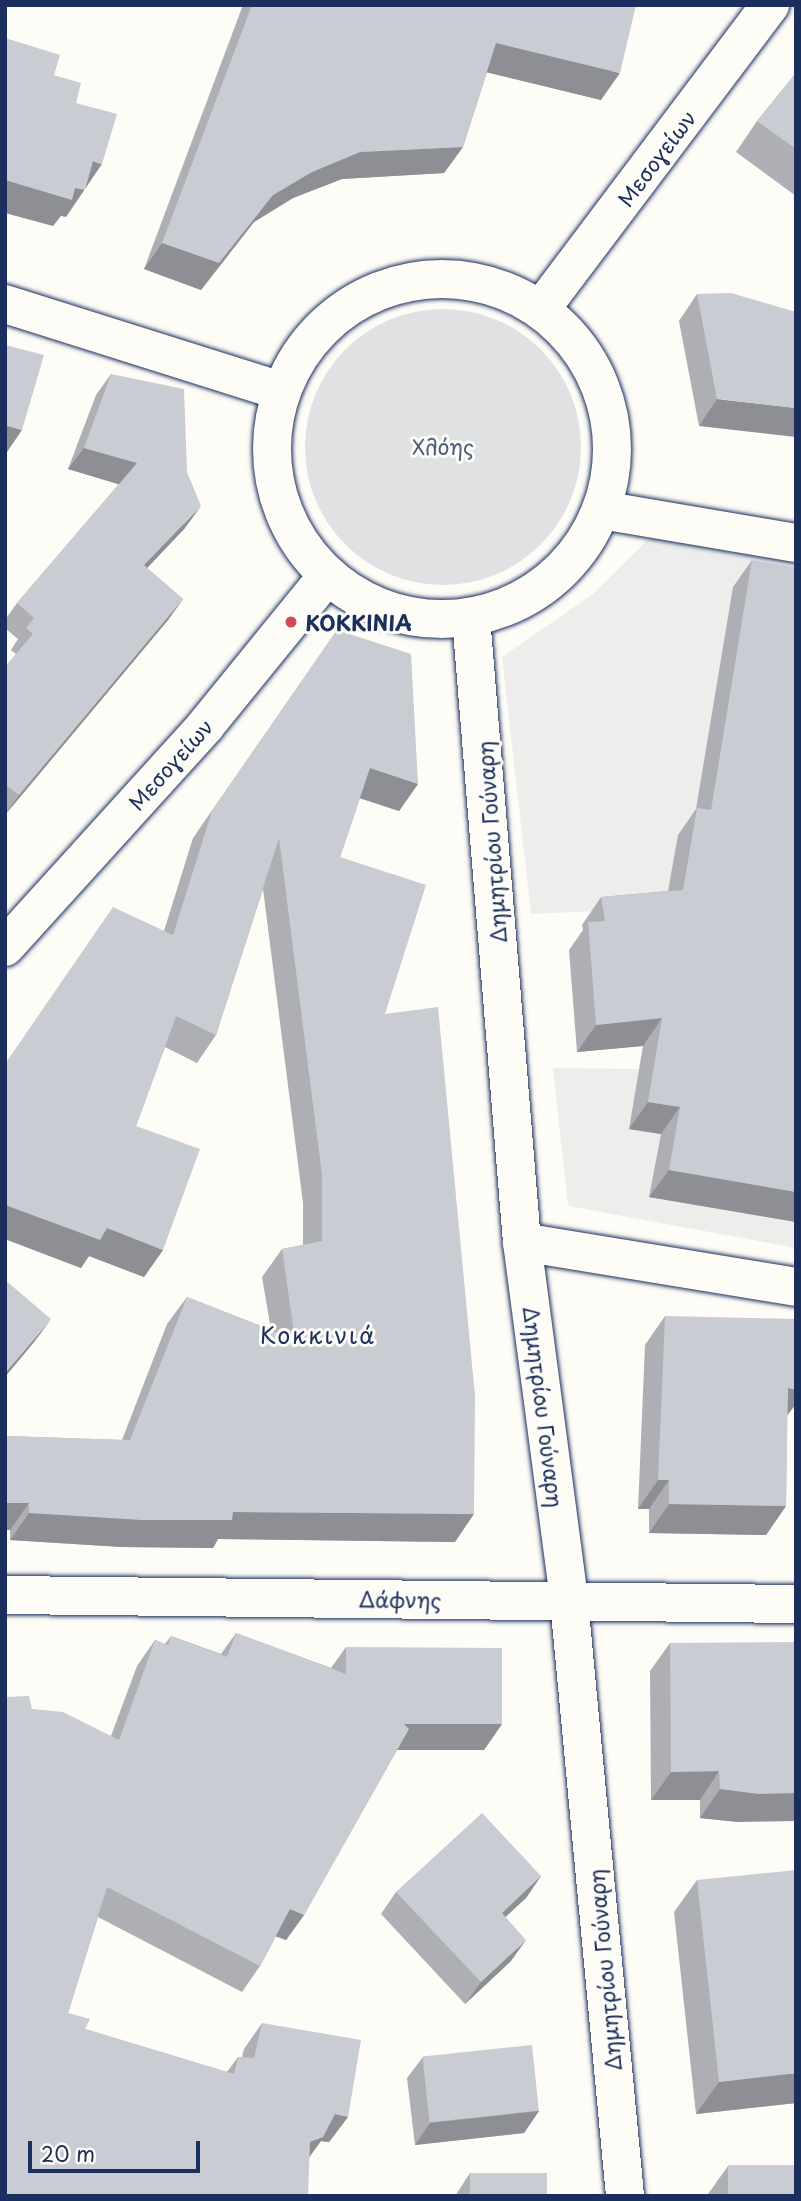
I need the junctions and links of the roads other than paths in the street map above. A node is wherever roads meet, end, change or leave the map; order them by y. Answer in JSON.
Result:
{"nodes":[{"id":1,"x":770,"y":5,"type":"edge"},
{"id":2,"x":5,"y":304,"type":"edge"},
{"id":3,"x":541,"y":309,"type":"junction"},
{"id":4,"x":281,"y":391,"type":"junction"},
{"id":5,"x":601,"y":510,"type":"junction"},
{"id":6,"x":796,"y":543,"type":"edge"},
{"id":7,"x":328,"y":575,"type":"junction"},
{"id":8,"x":471,"y":617,"type":"junction"},
{"id":9,"x":5,"y":947,"type":"edge"},
{"id":10,"x":522,"y":1242,"type":"junction"},
{"id":11,"x":796,"y":1287,"type":"edge"},
{"id":12,"x":5,"y":1595,"type":"edge"},
{"id":13,"x":569,"y":1601,"type":"junction"},
{"id":14,"x":796,"y":1604,"type":"edge"},
{"id":15,"x":625,"y":2196,"type":"edge"}],
"edges":[{"from":1,"to":3,"type":"street","name":"Μεσογείων"},
{"from":2,"to":4,"type":"street"},
{"from":3,"to":4,"type":"street"},
{"from":3,"to":5,"type":"street"},
{"from":4,"to":7,"type":"street"},
{"from":5,"to":6,"type":"street"},
{"from":5,"to":8,"type":"street"},
{"from":7,"to":8,"type":"street"},
{"from":7,"to":9,"type":"street","name":"Μεσογείων"},
{"from":8,"to":10,"type":"street","name":"Δημητρίου Γούναρη"},
{"from":10,"to":11,"type":"street"},
{"from":10,"to":13,"type":"street","name":"Δημητρίου Γούναρη"},
{"from":12,"to":13,"type":"street","name":"Δάφνης"},
{"from":13,"to":14,"type":"street","name":"Δάφνης"},
{"from":13,"to":15,"type":"street","name":"Δημητρίου Γούναρη"}]}
